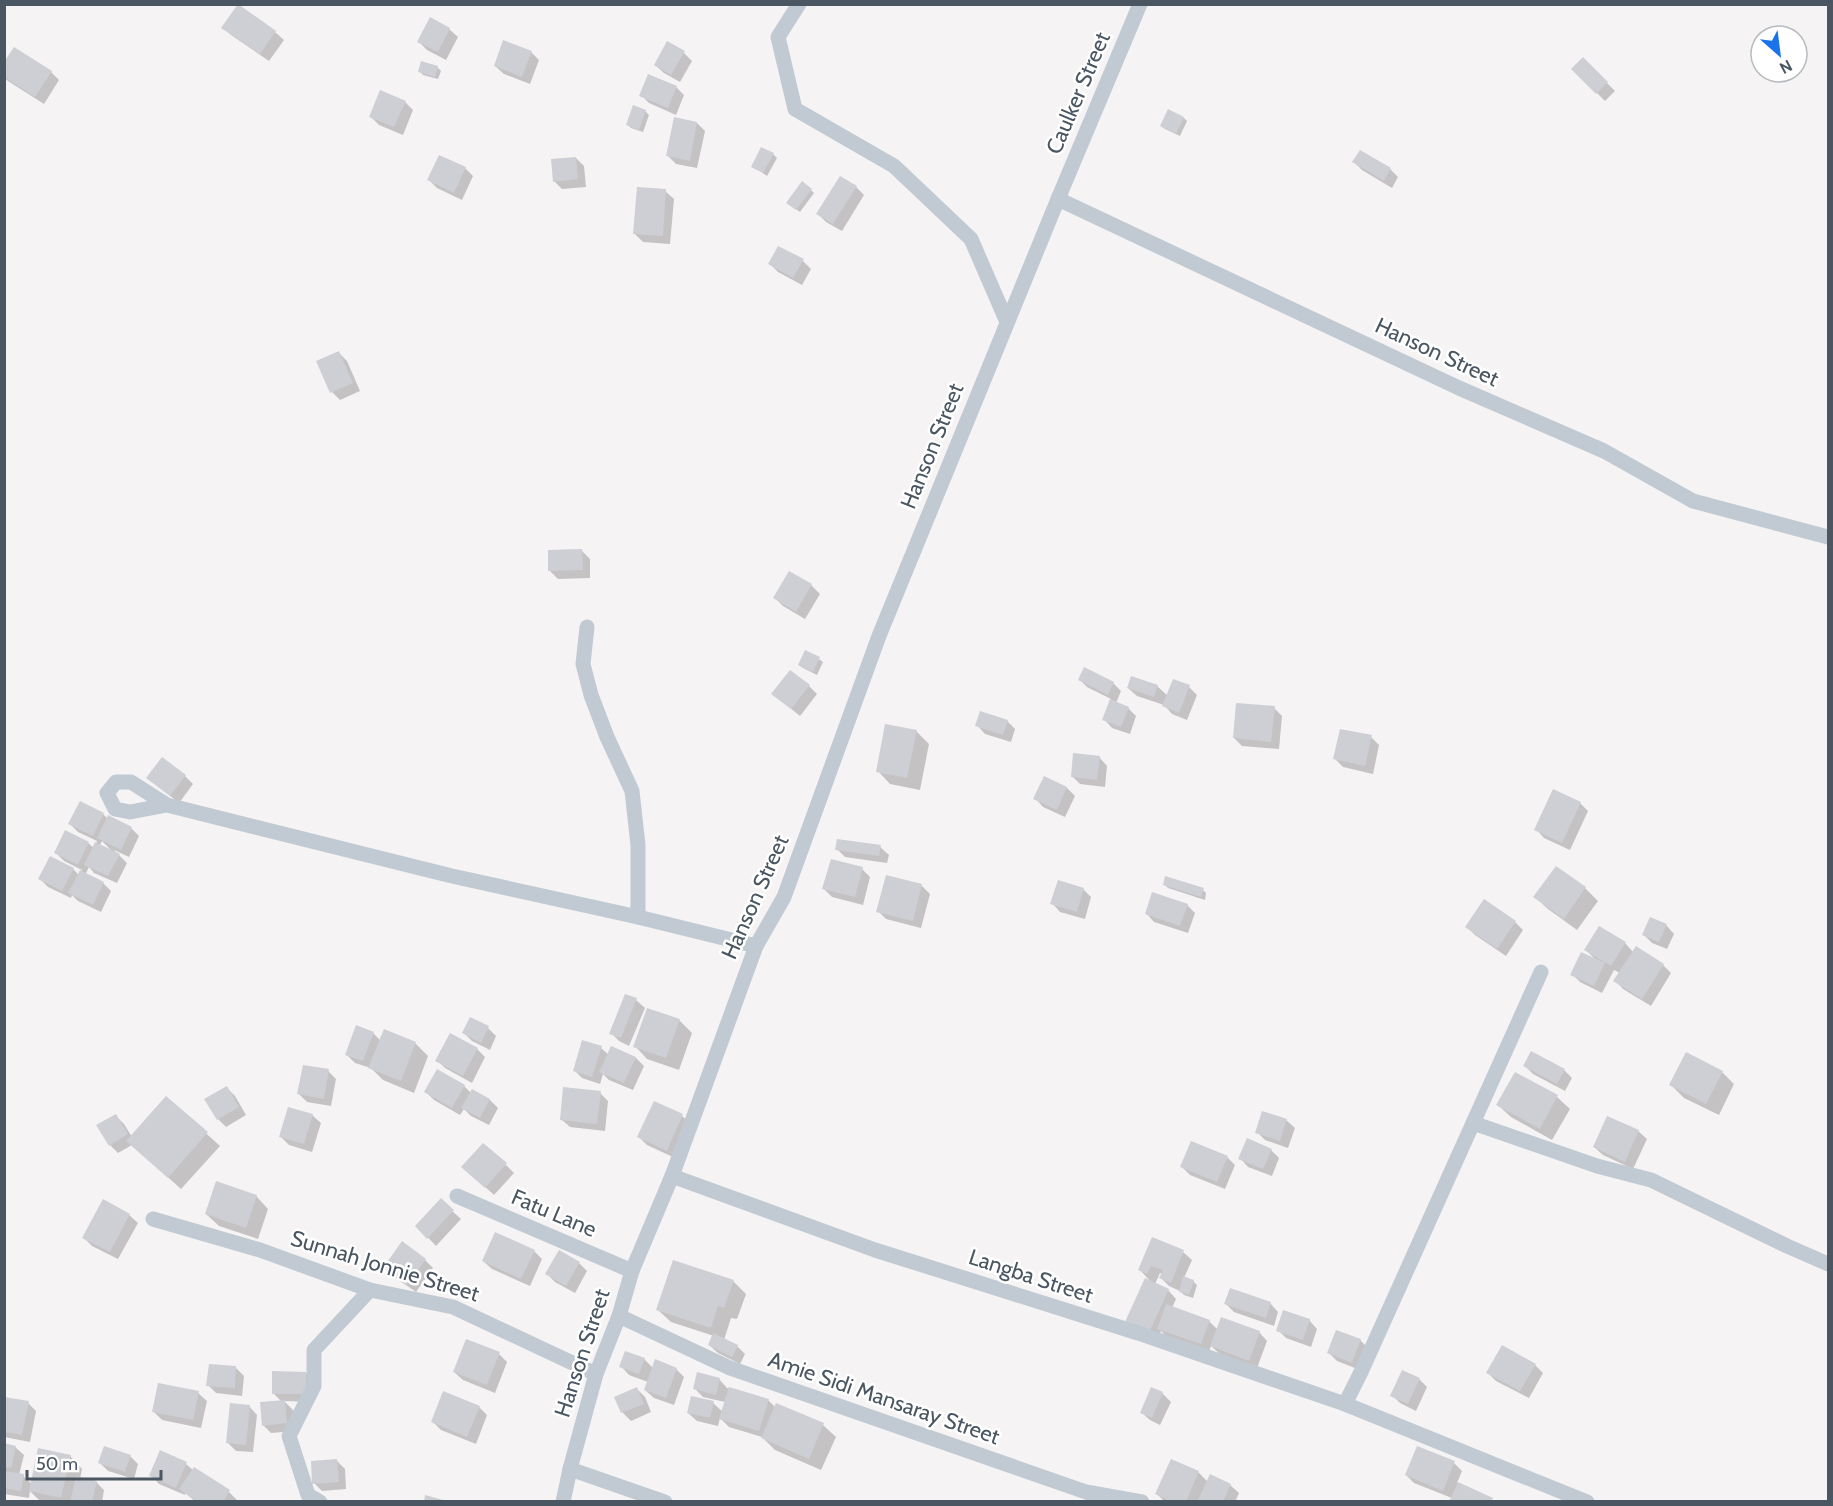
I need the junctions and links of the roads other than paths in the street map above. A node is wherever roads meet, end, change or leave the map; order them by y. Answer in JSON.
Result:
{"nodes":[{"id":1,"x":799,"y":4,"type":"edge"},
{"id":2,"x":1140,"y":4,"type":"edge"},
{"id":3,"x":1058,"y":199,"type":"junction"},
{"id":4,"x":1007,"y":322,"type":"junction"},
{"id":5,"x":1828,"y":537,"type":"edge"},
{"id":6,"x":587,"y":627,"type":"dead end"},
{"id":7,"x":167,"y":805,"type":"dead end"},
{"id":8,"x":638,"y":917,"type":"junction"},
{"id":9,"x":756,"y":946,"type":"junction"},
{"id":10,"x":1541,"y":972,"type":"dead end"},
{"id":11,"x":1473,"y":1123,"type":"junction"},
{"id":12,"x":672,"y":1176,"type":"junction"},
{"id":13,"x":457,"y":1196,"type":"dead end"},
{"id":14,"x":153,"y":1219,"type":"dead end"},
{"id":15,"x":1828,"y":1264,"type":"edge"},
{"id":16,"x":632,"y":1271,"type":"junction"},
{"id":17,"x":370,"y":1290,"type":"junction"},
{"id":18,"x":619,"y":1316,"type":"junction"},
{"id":19,"x":596,"y":1374,"type":"junction"},
{"id":20,"x":1345,"y":1404,"type":"junction"},
{"id":21,"x":570,"y":1469,"type":"junction"},
{"id":22,"x":320,"y":1502,"type":"edge"},
{"id":23,"x":563,"y":1502,"type":"edge"},
{"id":24,"x":665,"y":1502,"type":"edge"},
{"id":25,"x":1142,"y":1502,"type":"edge"},
{"id":26,"x":1587,"y":1502,"type":"edge"}],
"edges":[{"from":1,"to":4,"type":"street"},
{"from":2,"to":3,"type":"street","name":"Caulker Street"},
{"from":3,"to":4,"type":"street","name":"Hanson Street"},
{"from":3,"to":5,"type":"street","name":"Hanson Street"},
{"from":4,"to":9,"type":"street","name":"Hanson Street"},
{"from":6,"to":8,"type":"street"},
{"from":7,"to":8,"type":"street"},
{"from":8,"to":9,"type":"street"},
{"from":9,"to":12,"type":"street","name":"Hanson Street"},
{"from":10,"to":11,"type":"street"},
{"from":11,"to":15,"type":"street"},
{"from":11,"to":20,"type":"street"},
{"from":12,"to":16,"type":"street","name":"Hanson Street"},
{"from":12,"to":20,"type":"street","name":"Langba Street"},
{"from":13,"to":16,"type":"street","name":"Fatu Lane"},
{"from":14,"to":17,"type":"street","name":"Sunnah Jonnie Street"},
{"from":16,"to":18,"type":"street","name":"Hanson Street"},
{"from":17,"to":19,"type":"street","name":"Sunnah Jonnie Street"},
{"from":17,"to":22,"type":"street"},
{"from":18,"to":19,"type":"street","name":"Hanson Street"},
{"from":18,"to":25,"type":"street","name":"Amie Sidi Mansaray Street"},
{"from":19,"to":21,"type":"street","name":"Hanson Street"},
{"from":20,"to":26,"type":"street","name":"Langba Street"},
{"from":21,"to":23,"type":"street","name":"Hanson Street"},
{"from":21,"to":24,"type":"street"}]}
